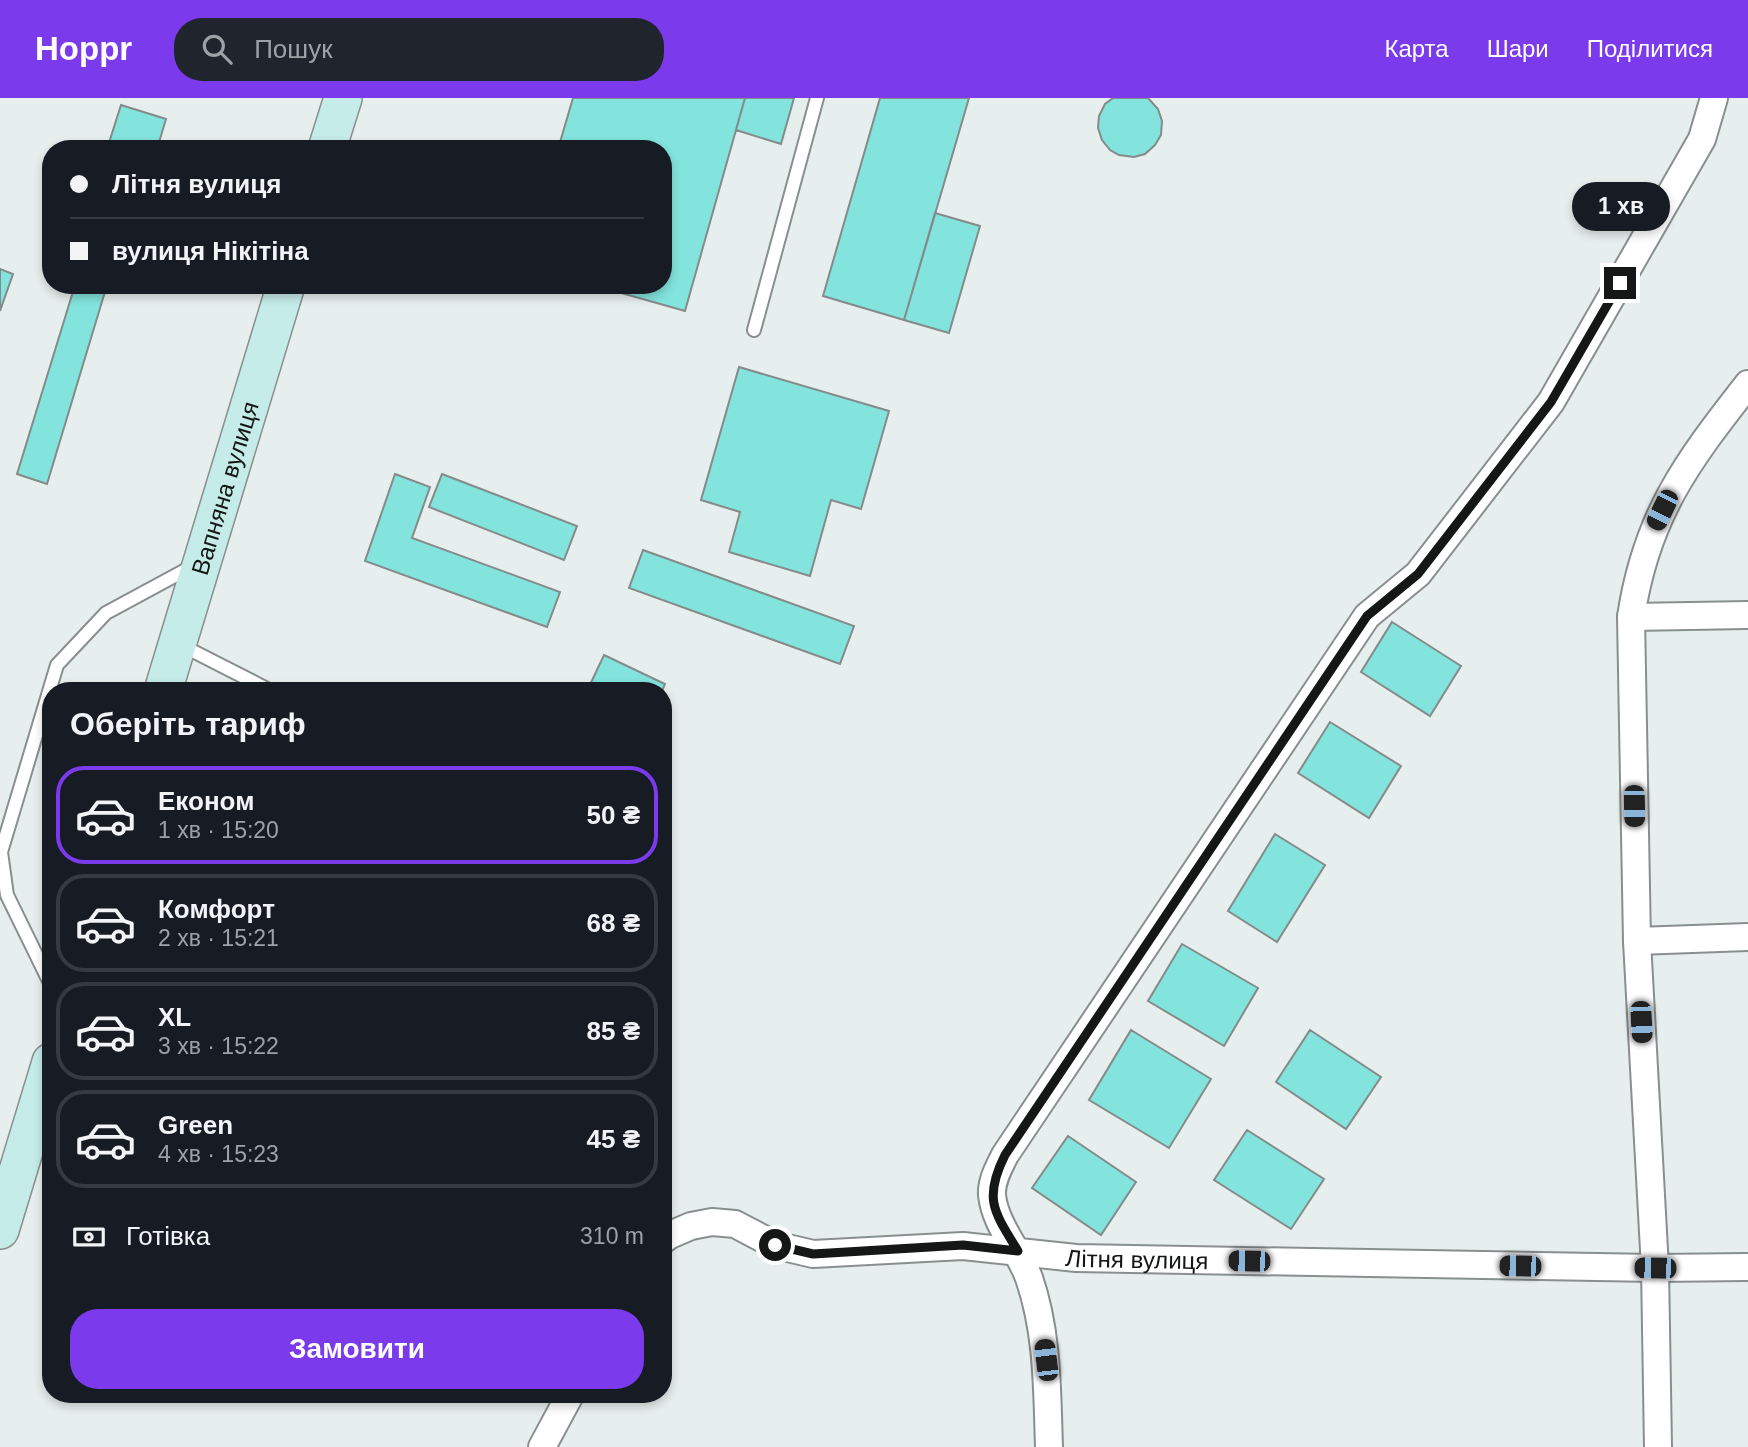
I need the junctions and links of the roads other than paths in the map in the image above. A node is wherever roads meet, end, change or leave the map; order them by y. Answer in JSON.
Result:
{"nodes":[{"id":1,"x":342,"y":98,"type":"edge"},
{"id":2,"x":817,"y":98,"type":"edge"},
{"id":3,"x":1714,"y":98,"type":"edge"},
{"id":4,"x":330,"y":140,"type":"edge"},
{"id":5,"x":283,"y":294,"type":"edge"},
{"id":6,"x":754,"y":330,"type":"dead end"},
{"id":7,"x":1748,"y":384,"type":"edge"},
{"id":8,"x":202,"y":561,"type":"junction"},
{"id":9,"x":1748,"y":615,"type":"edge"},
{"id":10,"x":1632,"y":617,"type":"junction"},
{"id":11,"x":177,"y":643,"type":"junction"},
{"id":12,"x":52,"y":682,"type":"edge"},
{"id":13,"x":166,"y":682,"type":"edge"},
{"id":14,"x":253,"y":682,"type":"edge"},
{"id":15,"x":42,"y":715,"type":"edge"},
{"id":16,"x":1748,"y":937,"type":"edge"},
{"id":17,"x":1636,"y":941,"type":"junction"},
{"id":18,"x":42,"y":967,"type":"edge"},
{"id":19,"x":42,"y":1092,"type":"edge"},
{"id":20,"x":0,"y":1230,"type":"edge"},
{"id":21,"x":672,"y":1234,"type":"edge"},
{"id":22,"x":1018,"y":1251,"type":"junction"},
{"id":23,"x":1748,"y":1267,"type":"edge"},
{"id":24,"x":1655,"y":1268,"type":"junction"},
{"id":25,"x":566,"y":1403,"type":"edge"},
{"id":26,"x":542,"y":1447,"type":"edge"},
{"id":27,"x":1049,"y":1447,"type":"edge"},
{"id":28,"x":1658,"y":1447,"type":"edge"}],
"edges":[{"from":1,"to":4,"type":"street"},
{"from":2,"to":6,"type":"lane"},
{"from":3,"to":22,"type":"street"},
{"from":5,"to":8,"type":"street","name":"Вапняна вулиця"},
{"from":7,"to":10,"type":"street"},
{"from":8,"to":11,"type":"street","name":"Вапняна вулиця"},
{"from":8,"to":12,"type":"lane"},
{"from":9,"to":10,"type":"street"},
{"from":10,"to":17,"type":"street"},
{"from":11,"to":13,"type":"street","name":"Вапняна вулиця"},
{"from":11,"to":14,"type":"lane"},
{"from":15,"to":18,"type":"lane"},
{"from":16,"to":17,"type":"street"},
{"from":17,"to":24,"type":"street"},
{"from":19,"to":20,"type":"street"},
{"from":21,"to":22,"type":"street","name":"Літня вулиця"},
{"from":22,"to":24,"type":"street","name":"Літня вулиця"},
{"from":22,"to":27,"type":"street"},
{"from":23,"to":24,"type":"street","name":"Літня вулиця"},
{"from":24,"to":28,"type":"street"},
{"from":25,"to":26,"type":"street"}]}
